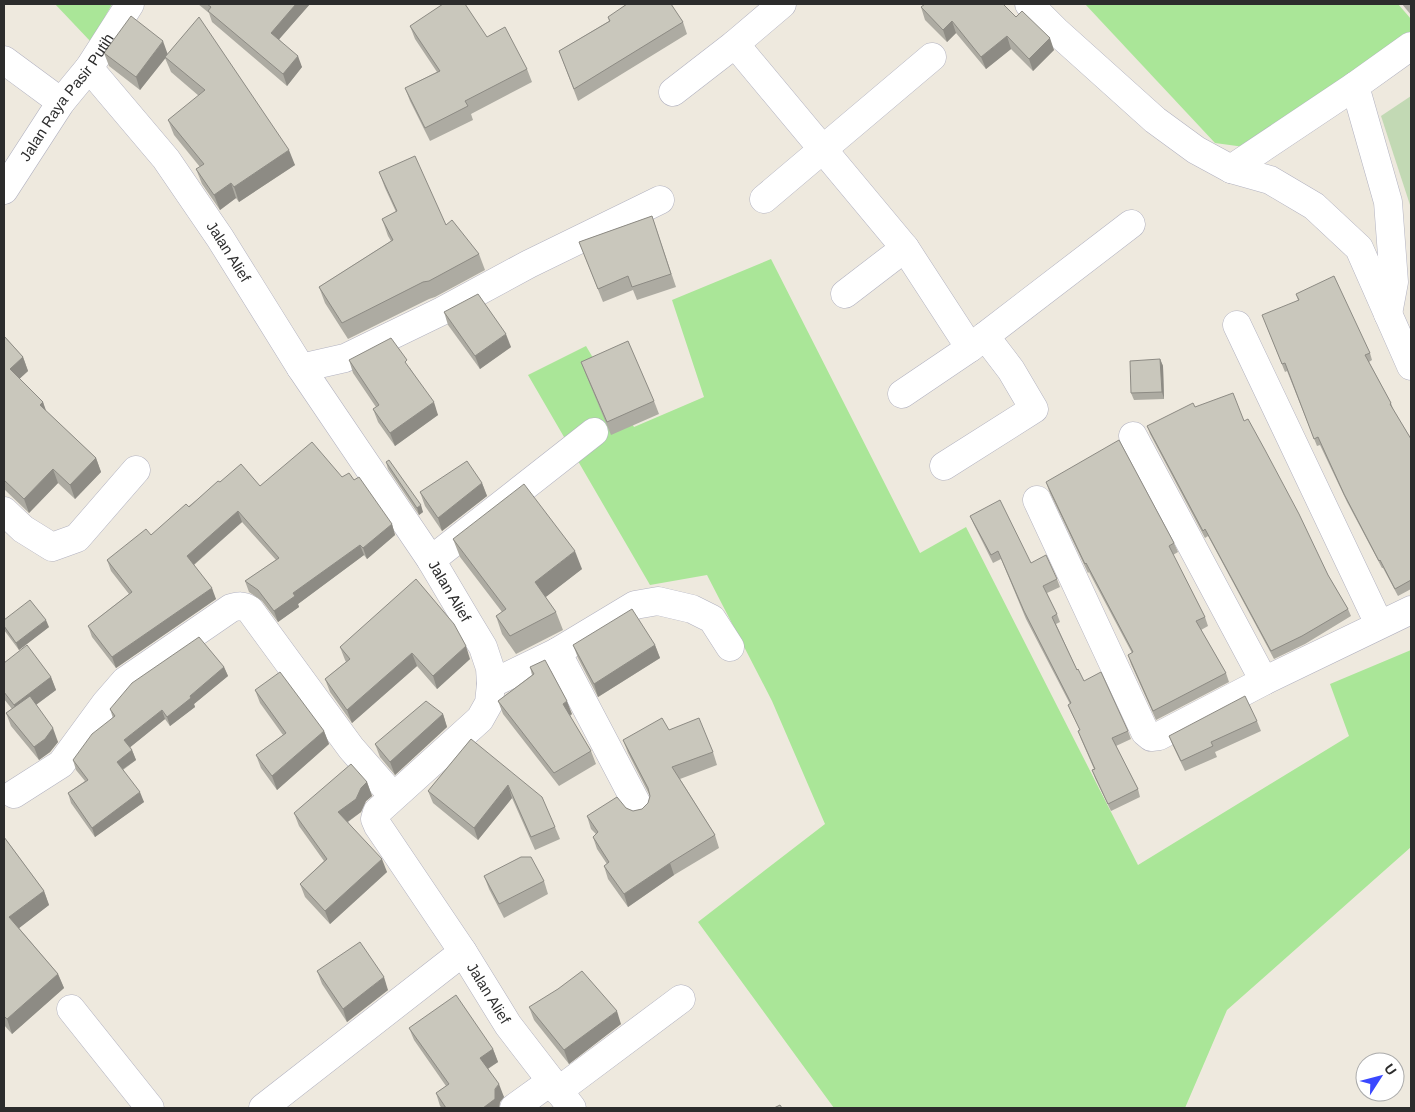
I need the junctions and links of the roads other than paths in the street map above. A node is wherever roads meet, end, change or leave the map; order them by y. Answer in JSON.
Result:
{"nodes":[{"id":1,"x":130,"y":4,"type":"edge"},
{"id":2,"x":782,"y":4,"type":"edge"},
{"id":3,"x":1029,"y":4,"type":"edge"},
{"id":4,"x":735,"y":44,"type":"junction"},
{"id":5,"x":1411,"y":46,"type":"edge"},
{"id":6,"x":932,"y":57,"type":"dead end"},
{"id":7,"x":4,"y":60,"type":"edge"},
{"id":8,"x":89,"y":68,"type":"junction"},
{"id":9,"x":1355,"y":86,"type":"junction"},
{"id":10,"x":673,"y":92,"type":"dead end"},
{"id":11,"x":61,"y":102,"type":"junction"},
{"id":12,"x":822,"y":148,"type":"junction"},
{"id":13,"x":1231,"y":169,"type":"junction"},
{"id":14,"x":4,"y":190,"type":"edge"},
{"id":15,"x":764,"y":199,"type":"dead end"},
{"id":16,"x":660,"y":200,"type":"dead end"},
{"id":17,"x":1131,"y":224,"type":"dead end"},
{"id":18,"x":905,"y":248,"type":"junction"},
{"id":19,"x":845,"y":294,"type":"dead end"},
{"id":20,"x":1388,"y":314,"type":"junction"},
{"id":21,"x":1237,"y":325,"type":"dead end"},
{"id":22,"x":977,"y":342,"type":"junction"},
{"id":23,"x":1411,"y":366,"type":"edge"},
{"id":24,"x":301,"y":368,"type":"junction"},
{"id":25,"x":902,"y":394,"type":"dead end"},
{"id":26,"x":594,"y":432,"type":"dead end"},
{"id":27,"x":1133,"y":436,"type":"dead end"},
{"id":28,"x":944,"y":466,"type":"dead end"},
{"id":29,"x":136,"y":470,"type":"dead end"},
{"id":30,"x":1037,"y":500,"type":"dead end"},
{"id":31,"x":4,"y":511,"type":"edge"},
{"id":32,"x":431,"y":560,"type":"junction"},
{"id":33,"x":1411,"y":610,"type":"edge"},
{"id":34,"x":1379,"y":624,"type":"junction"},
{"id":35,"x":730,"y":647,"type":"dead end"},
{"id":36,"x":557,"y":652,"type":"junction"},
{"id":37,"x":1264,"y":681,"type":"junction"},
{"id":38,"x":491,"y":684,"type":"junction"},
{"id":39,"x":7,"y":789,"type":"edge"},
{"id":40,"x":393,"y":796,"type":"junction"},
{"id":41,"x":638,"y":808,"type":"edge"},
{"id":42,"x":463,"y":952,"type":"junction"},
{"id":43,"x":681,"y":999,"type":"dead end"},
{"id":44,"x":71,"y":1009,"type":"dead end"},
{"id":45,"x":560,"y":1094,"type":"edge"},
{"id":46,"x":150,"y":1108,"type":"edge"},
{"id":47,"x":264,"y":1108,"type":"edge"},
{"id":48,"x":514,"y":1108,"type":"edge"}],
"edges":[{"from":1,"to":8,"type":"street","name":"Jalan Raya Pasir Putih"},
{"from":2,"to":4,"type":"street"},
{"from":3,"to":13,"type":"street"},
{"from":4,"to":10,"type":"street"},
{"from":4,"to":12,"type":"street"},
{"from":5,"to":9,"type":"street"},
{"from":6,"to":12,"type":"street"},
{"from":7,"to":11,"type":"street"},
{"from":8,"to":11,"type":"street","name":"Jalan Raya Pasir Putih"},
{"from":8,"to":24,"type":"street","name":"Jalan Alief"},
{"from":9,"to":13,"type":"street"},
{"from":9,"to":20,"type":"street"},
{"from":11,"to":14,"type":"street","name":"Jalan Raya Pasir Putih"},
{"from":12,"to":15,"type":"street"},
{"from":12,"to":18,"type":"street"},
{"from":13,"to":20,"type":"street"},
{"from":16,"to":24,"type":"street"},
{"from":17,"to":22,"type":"street"},
{"from":18,"to":19,"type":"street"},
{"from":18,"to":22,"type":"street"},
{"from":20,"to":23,"type":"street"},
{"from":21,"to":34,"type":"street"},
{"from":22,"to":25,"type":"street"},
{"from":22,"to":28,"type":"street"},
{"from":24,"to":32,"type":"street","name":"Jalan Alief"},
{"from":26,"to":32,"type":"street"},
{"from":27,"to":37,"type":"street"},
{"from":29,"to":31,"type":"street"},
{"from":30,"to":37,"type":"street"},
{"from":32,"to":38,"type":"street","name":"Jalan Alief"},
{"from":33,"to":34,"type":"street"},
{"from":34,"to":37,"type":"street"},
{"from":35,"to":36,"type":"street"},
{"from":36,"to":38,"type":"street"},
{"from":36,"to":41,"type":"street"},
{"from":38,"to":40,"type":"street","name":"Jalan Alief"},
{"from":39,"to":40,"type":"street"},
{"from":40,"to":42,"type":"street","name":"Jalan Alief"},
{"from":42,"to":45,"type":"street","name":"Jalan Alief"},
{"from":42,"to":47,"type":"street"},
{"from":43,"to":45,"type":"street"},
{"from":44,"to":46,"type":"street"},
{"from":45,"to":48,"type":"street"}]}
